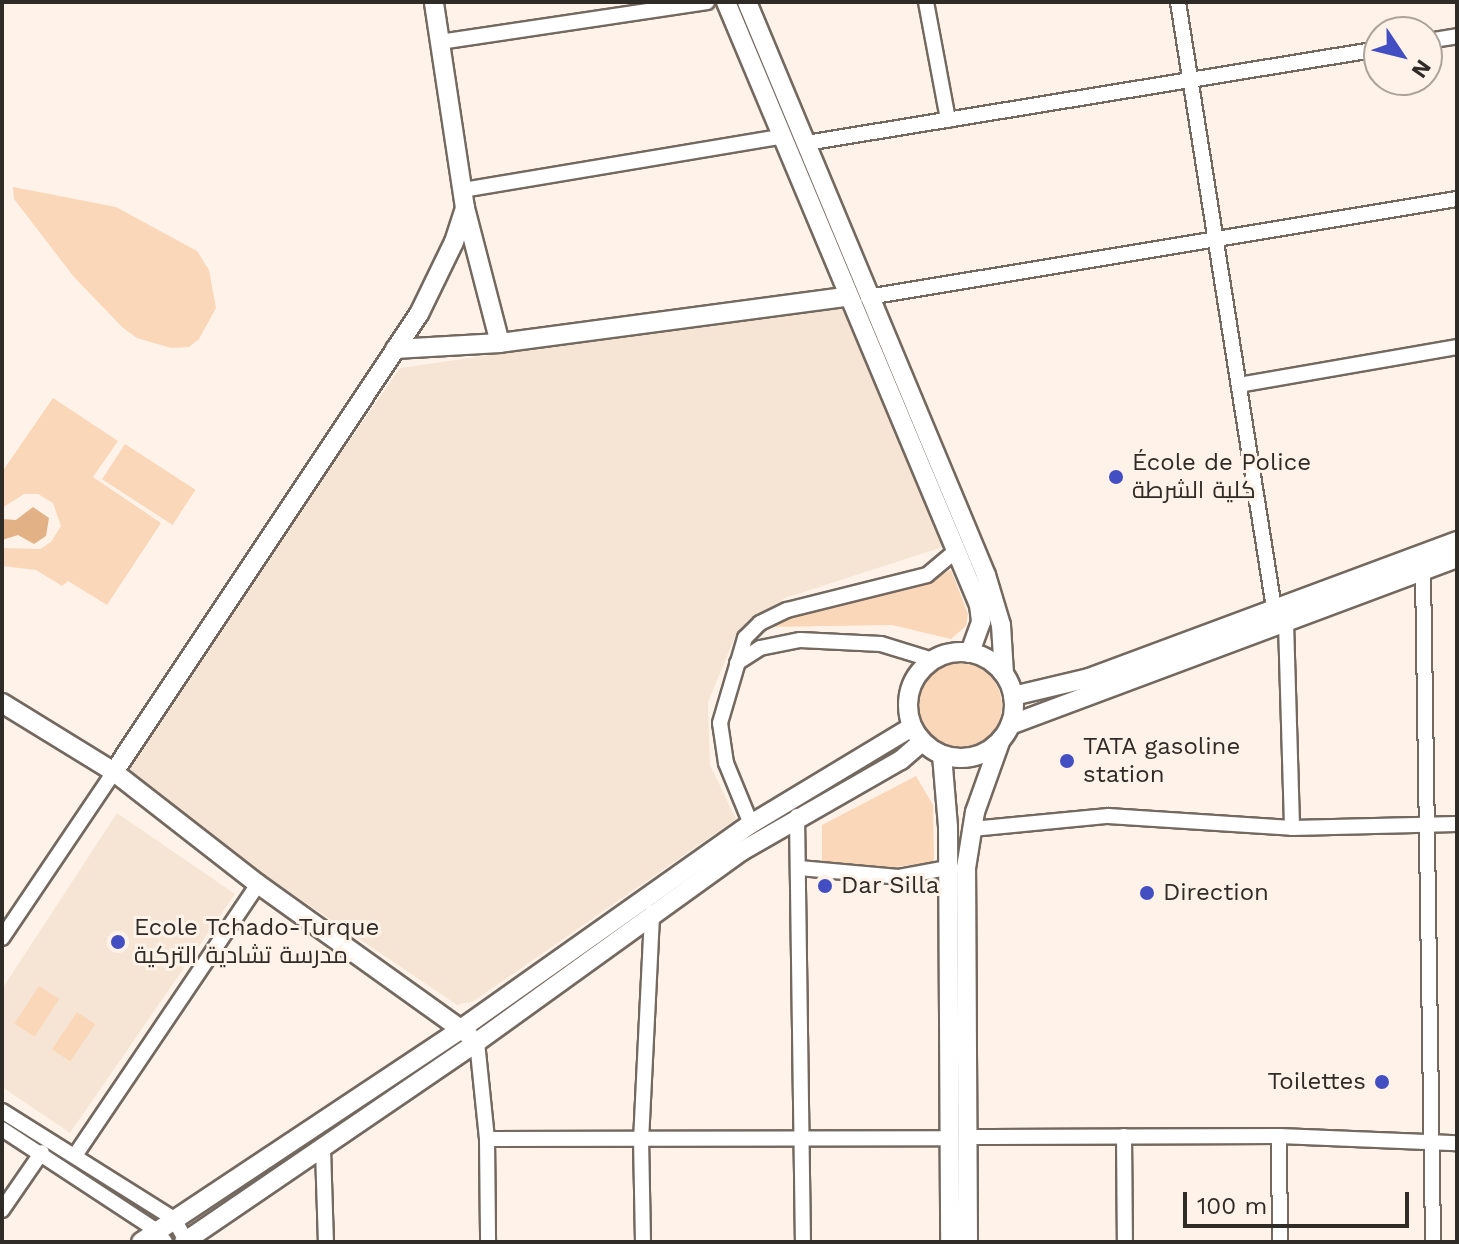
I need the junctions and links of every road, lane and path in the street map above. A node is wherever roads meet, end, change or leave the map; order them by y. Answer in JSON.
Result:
{"nodes":[{"id":1,"x":434,"y":2,"type":"edge"},
{"id":2,"x":707,"y":2,"type":"edge"},
{"id":3,"x":726,"y":2,"type":"edge"},
{"id":4,"x":747,"y":2,"type":"edge"},
{"id":5,"x":926,"y":2,"type":"edge"},
{"id":6,"x":1178,"y":2,"type":"edge"},
{"id":7,"x":440,"y":42,"type":"junction"},
{"id":8,"x":1363,"y":52,"type":"edge"},
{"id":9,"x":1192,"y":80,"type":"junction"},
{"id":10,"x":948,"y":120,"type":"junction"},
{"id":11,"x":781,"y":137,"type":"junction"},
{"id":12,"x":806,"y":143,"type":"junction"},
{"id":13,"x":464,"y":199,"type":"junction"},
{"id":14,"x":1457,"y":199,"type":"edge"},
{"id":15,"x":1218,"y":243,"type":"junction"},
{"id":16,"x":847,"y":297,"type":"junction"},
{"id":17,"x":868,"y":297,"type":"junction"},
{"id":18,"x":500,"y":343,"type":"junction"},
{"id":19,"x":1457,"y":347,"type":"edge"},
{"id":20,"x":395,"y":349,"type":"junction"},
{"id":21,"x":1239,"y":385,"type":"junction"},
{"id":22,"x":1457,"y":541,"type":"edge"},
{"id":23,"x":956,"y":551,"type":"junction"},
{"id":24,"x":1457,"y":558,"type":"edge"},
{"id":25,"x":1423,"y":572,"type":"junction"},
{"id":26,"x":1274,"y":608,"type":"junction"},
{"id":27,"x":1286,"y":623,"type":"junction"},
{"id":28,"x":970,"y":653,"type":"junction"},
{"id":29,"x":933,"y":660,"type":"junction"},
{"id":30,"x":737,"y":663,"type":"junction"},
{"id":31,"x":1004,"y":674,"type":"junction"},
{"id":32,"x":1013,"y":696,"type":"junction"},
{"id":33,"x":2,"y":703,"type":"edge"},
{"id":34,"x":1010,"y":725,"type":"junction"},
{"id":35,"x":917,"y":734,"type":"junction"},
{"id":36,"x":1000,"y":742,"type":"junction"},
{"id":37,"x":942,"y":755,"type":"junction"},
{"id":38,"x":114,"y":772,"type":"junction"},
{"id":39,"x":797,"y":816,"type":"junction"},
{"id":40,"x":1430,"y":822,"type":"junction"},
{"id":41,"x":751,"y":824,"type":"junction"},
{"id":42,"x":1457,"y":824,"type":"edge"},
{"id":43,"x":1292,"y":828,"type":"junction"},
{"id":44,"x":972,"y":829,"type":"junction"},
{"id":45,"x":799,"y":868,"type":"junction"},
{"id":46,"x":946,"y":868,"type":"junction"},
{"id":47,"x":258,"y":884,"type":"junction"},
{"id":48,"x":652,"y":912,"type":"junction"},
{"id":49,"x":2,"y":938,"type":"edge"},
{"id":50,"x":461,"y":1029,"type":"junction"},
{"id":51,"x":477,"y":1042,"type":"junction"},
{"id":52,"x":2,"y":1111,"type":"edge"},
{"id":53,"x":2,"y":1129,"type":"edge"},
{"id":54,"x":1124,"y":1136,"type":"junction"},
{"id":55,"x":1279,"y":1136,"type":"junction"},
{"id":56,"x":957,"y":1137,"type":"junction"},
{"id":57,"x":487,"y":1139,"type":"junction"},
{"id":58,"x":641,"y":1141,"type":"junction"},
{"id":59,"x":805,"y":1142,"type":"junction"},
{"id":60,"x":1433,"y":1142,"type":"junction"},
{"id":61,"x":1457,"y":1143,"type":"edge"},
{"id":62,"x":323,"y":1149,"type":"junction"},
{"id":63,"x":42,"y":1152,"type":"junction"},
{"id":64,"x":76,"y":1154,"type":"junction"},
{"id":65,"x":2,"y":1210,"type":"edge"},
{"id":66,"x":174,"y":1219,"type":"junction"},
{"id":67,"x":161,"y":1236,"type":"edge"},
{"id":68,"x":186,"y":1241,"type":"edge"},
{"id":69,"x":141,"y":1242,"type":"edge"},
{"id":70,"x":326,"y":1242,"type":"edge"},
{"id":71,"x":488,"y":1242,"type":"edge"},
{"id":72,"x":643,"y":1242,"type":"edge"},
{"id":73,"x":803,"y":1242,"type":"edge"},
{"id":74,"x":950,"y":1242,"type":"edge"},
{"id":75,"x":968,"y":1242,"type":"edge"},
{"id":76,"x":1125,"y":1242,"type":"edge"},
{"id":77,"x":1280,"y":1242,"type":"edge"},
{"id":78,"x":1433,"y":1242,"type":"edge"}],
"edges":[{"from":1,"to":7,"type":"street"},
{"from":2,"to":7,"type":"street"},
{"from":3,"to":11,"type":"street"},
{"from":4,"to":12,"type":"street"},
{"from":5,"to":10,"type":"street"},
{"from":6,"to":9,"type":"street"},
{"from":7,"to":13,"type":"street"},
{"from":8,"to":9,"type":"street"},
{"from":9,"to":10,"type":"street"},
{"from":9,"to":15,"type":"street"},
{"from":10,"to":12,"type":"street"},
{"from":11,"to":13,"type":"street"},
{"from":11,"to":16,"type":"street"},
{"from":12,"to":17,"type":"street"},
{"from":13,"to":18,"type":"street"},
{"from":13,"to":20,"type":"street"},
{"from":14,"to":15,"type":"street"},
{"from":15,"to":17,"type":"street"},
{"from":15,"to":21,"type":"street"},
{"from":16,"to":18,"type":"street"},
{"from":16,"to":23,"type":"street"},
{"from":17,"to":31,"type":"street"},
{"from":18,"to":20,"type":"street"},
{"from":19,"to":21,"type":"street"},
{"from":20,"to":38,"type":"street"},
{"from":21,"to":26,"type":"street"},
{"from":22,"to":26,"type":"street"},
{"from":23,"to":28,"type":"street"},
{"from":23,"to":30,"type":"street"},
{"from":24,"to":25,"type":"street"},
{"from":25,"to":27,"type":"street"},
{"from":25,"to":40,"type":"street"},
{"from":26,"to":32,"type":"street"},
{"from":27,"to":34,"type":"street"},
{"from":27,"to":43,"type":"street"},
{"from":28,"to":29,"type":"street"},
{"from":28,"to":31,"type":"street"},
{"from":29,"to":30,"type":"street"},
{"from":29,"to":35,"type":"street"},
{"from":30,"to":41,"type":"street"},
{"from":31,"to":32,"type":"street"},
{"from":32,"to":34,"type":"street"},
{"from":33,"to":38,"type":"street"},
{"from":34,"to":36,"type":"street"},
{"from":35,"to":37,"type":"street"},
{"from":35,"to":39,"type":"street"},
{"from":35,"to":41,"type":"street"},
{"from":36,"to":37,"type":"street"},
{"from":36,"to":44,"type":"street"},
{"from":37,"to":46,"type":"street"},
{"from":38,"to":47,"type":"street"},
{"from":38,"to":49,"type":"street"},
{"from":39,"to":45,"type":"street"},
{"from":39,"to":48,"type":"street"},
{"from":40,"to":42,"type":"street"},
{"from":40,"to":43,"type":"street"},
{"from":40,"to":60,"type":"street"},
{"from":41,"to":50,"type":"street"},
{"from":43,"to":44,"type":"street"},
{"from":44,"to":56,"type":"street"},
{"from":45,"to":46,"type":"street"},
{"from":45,"to":59,"type":"street"},
{"from":46,"to":56,"type":"street"},
{"from":47,"to":50,"type":"street"},
{"from":47,"to":64,"type":"street"},
{"from":48,"to":51,"type":"street"},
{"from":48,"to":58,"type":"street"},
{"from":50,"to":51,"type":"street"},
{"from":50,"to":66,"type":"street"},
{"from":51,"to":57,"type":"street"},
{"from":51,"to":62,"type":"street"},
{"from":52,"to":64,"type":"street"},
{"from":53,"to":63,"type":"street"},
{"from":54,"to":55,"type":"street"},
{"from":54,"to":56,"type":"street"},
{"from":54,"to":76,"type":"street"},
{"from":55,"to":60,"type":"street"},
{"from":55,"to":77,"type":"street"},
{"from":56,"to":59,"type":"street"},
{"from":56,"to":74,"type":"street"},
{"from":56,"to":75,"type":"street"},
{"from":57,"to":58,"type":"street"},
{"from":57,"to":71,"type":"street"},
{"from":58,"to":59,"type":"street"},
{"from":58,"to":72,"type":"street"},
{"from":59,"to":73,"type":"street"},
{"from":60,"to":61,"type":"street"},
{"from":60,"to":78,"type":"street"},
{"from":62,"to":68,"type":"street"},
{"from":62,"to":70,"type":"street"},
{"from":63,"to":65,"type":"street"},
{"from":63,"to":67,"type":"street"},
{"from":64,"to":66,"type":"street"},
{"from":66,"to":67,"type":"street"},
{"from":66,"to":68,"type":"street"},
{"from":67,"to":69,"type":"street"}]}
